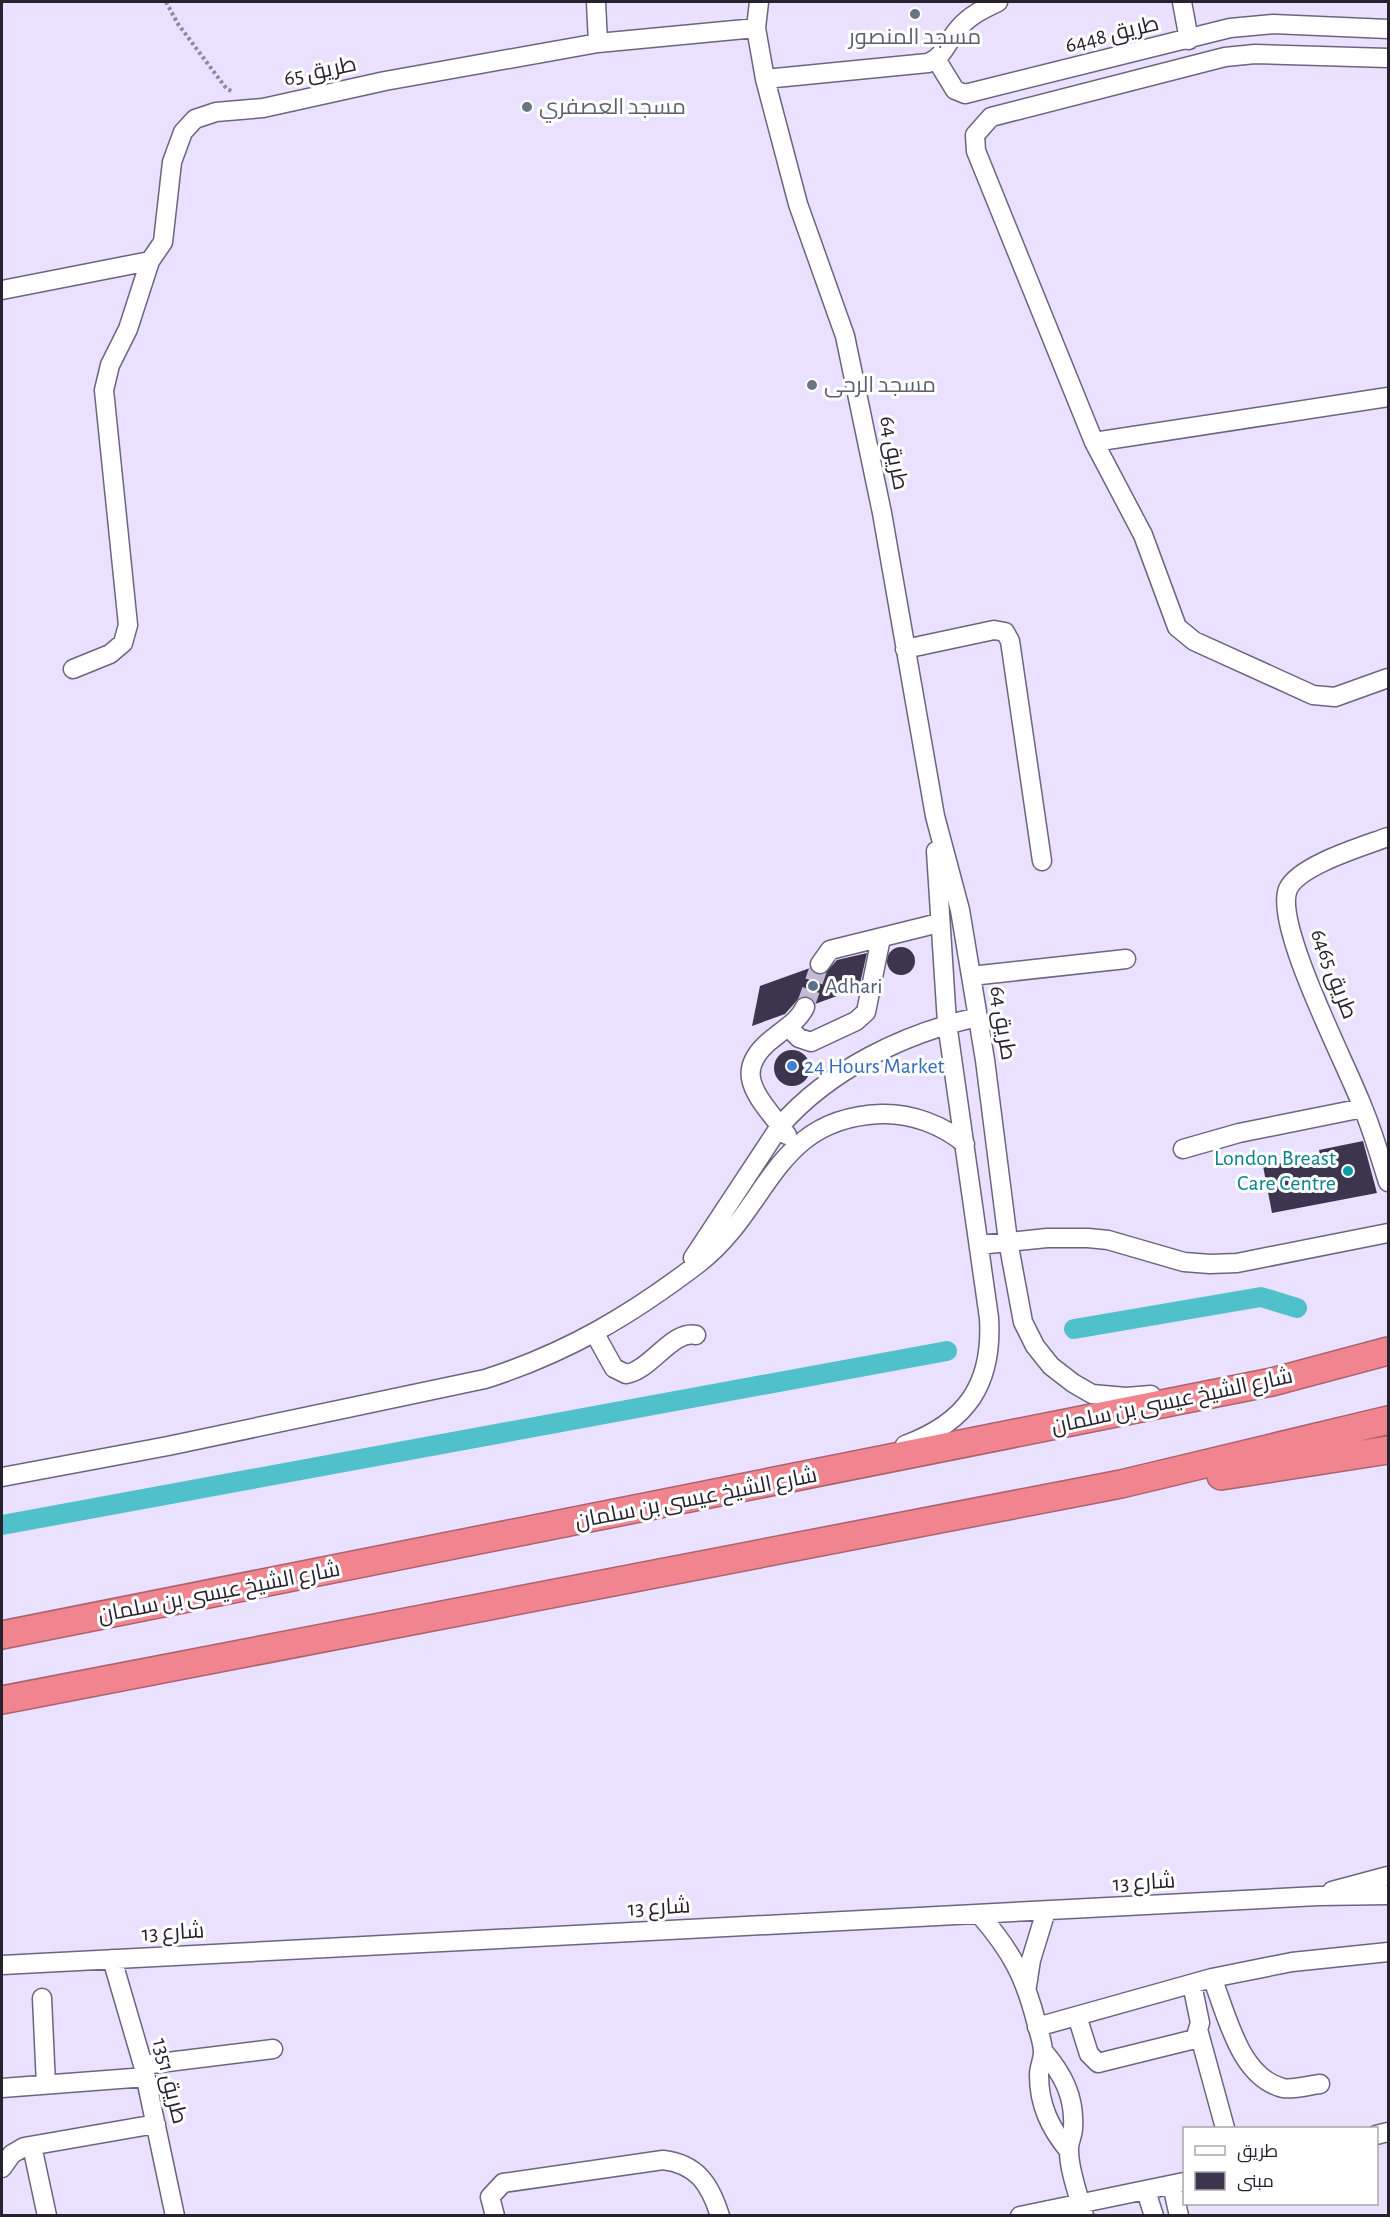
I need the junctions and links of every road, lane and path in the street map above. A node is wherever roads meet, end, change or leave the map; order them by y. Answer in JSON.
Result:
{"nodes":[{"id":1,"x":166,"y":2,"type":"edge"},
{"id":2,"x":596,"y":2,"type":"edge"},
{"id":3,"x":759,"y":2,"type":"edge"},
{"id":4,"x":1182,"y":2,"type":"edge"},
{"id":5,"x":986,"y":4,"type":"edge"},
{"id":6,"x":756,"y":28,"type":"junction"},
{"id":7,"x":1389,"y":29,"type":"edge"},
{"id":8,"x":1189,"y":40,"type":"junction"},
{"id":9,"x":598,"y":43,"type":"junction"},
{"id":10,"x":1389,"y":58,"type":"edge"},
{"id":11,"x":936,"y":59,"type":"junction"},
{"id":12,"x":765,"y":79,"type":"junction"},
{"id":13,"x":263,"y":108,"type":"junction"},
{"id":14,"x":150,"y":261,"type":"junction"},
{"id":15,"x":2,"y":290,"type":"edge"},
{"id":16,"x":1389,"y":397,"type":"edge"},
{"id":17,"x":1094,"y":442,"type":"junction"},
{"id":18,"x":905,"y":648,"type":"junction"},
{"id":19,"x":73,"y":669,"type":"dead end"},
{"id":20,"x":1389,"y":678,"type":"edge"},
{"id":21,"x":935,"y":816,"type":"junction"},
{"id":22,"x":1389,"y":837,"type":"edge"},
{"id":23,"x":1042,"y":861,"type":"dead end"},
{"id":24,"x":939,"y":923,"type":"junction"},
{"id":25,"x":880,"y":938,"type":"junction"},
{"id":26,"x":1126,"y":959,"type":"dead end"},
{"id":27,"x":820,"y":964,"type":"tunnel mouth"},
{"id":28,"x":971,"y":976,"type":"junction"},
{"id":29,"x":805,"y":1007,"type":"tunnel mouth"},
{"id":30,"x":978,"y":1017,"type":"junction"},
{"id":31,"x":947,"y":1023,"type":"junction"},
{"id":32,"x":788,"y":1027,"type":"junction"},
{"id":33,"x":1363,"y":1108,"type":"junction"},
{"id":34,"x":780,"y":1126,"type":"junction"},
{"id":35,"x":965,"y":1144,"type":"junction"},
{"id":36,"x":795,"y":1146,"type":"junction"},
{"id":37,"x":1184,"y":1149,"type":"dead end"},
{"id":38,"x":1389,"y":1182,"type":"edge"},
{"id":39,"x":1389,"y":1233,"type":"edge"},
{"id":40,"x":1008,"y":1241,"type":"junction"},
{"id":41,"x":979,"y":1245,"type":"junction"},
{"id":42,"x":683,"y":1273,"type":"junction"},
{"id":43,"x":595,"y":1334,"type":"junction"},
{"id":44,"x":696,"y":1335,"type":"dead end"},
{"id":45,"x":1389,"y":1352,"type":"edge"},
{"id":46,"x":1272,"y":1382,"type":"junction"},
{"id":47,"x":1389,"y":1420,"type":"edge"},
{"id":48,"x":1389,"y":1450,"type":"edge"},
{"id":49,"x":846,"y":1468,"type":"junction"},
{"id":50,"x":2,"y":1477,"type":"edge"},
{"id":51,"x":1121,"y":1484,"type":"junction"},
{"id":52,"x":2,"y":1635,"type":"edge"},
{"id":53,"x":2,"y":1700,"type":"edge"},
{"id":54,"x":1389,"y":1876,"type":"edge"},
{"id":55,"x":1389,"y":1895,"type":"edge"},
{"id":56,"x":1318,"y":1896,"type":"junction"},
{"id":57,"x":1046,"y":1911,"type":"junction"},
{"id":58,"x":980,"y":1915,"type":"junction"},
{"id":59,"x":1389,"y":1952,"type":"edge"},
{"id":60,"x":112,"y":1959,"type":"junction"},
{"id":61,"x":2,"y":1965,"type":"edge"},
{"id":62,"x":1212,"y":1978,"type":"junction"},
{"id":63,"x":1192,"y":1984,"type":"junction"},
{"id":64,"x":1027,"y":1986,"type":"junction"},
{"id":65,"x":42,"y":1998,"type":"dead end"},
{"id":66,"x":1077,"y":2016,"type":"junction"},
{"id":67,"x":1037,"y":2027,"type":"junction"},
{"id":68,"x":1199,"y":2033,"type":"junction"},
{"id":69,"x":273,"y":2049,"type":"dead end"},
{"id":70,"x":1043,"y":2051,"type":"junction"},
{"id":71,"x":144,"y":2071,"type":"junction"},
{"id":72,"x":1320,"y":2084,"type":"dead end"},
{"id":73,"x":46,"y":2085,"type":"junction"},
{"id":74,"x":2,"y":2088,"type":"edge"},
{"id":75,"x":156,"y":2124,"type":"junction"},
{"id":76,"x":1225,"y":2127,"type":"edge"},
{"id":77,"x":32,"y":2146,"type":"junction"},
{"id":78,"x":1069,"y":2151,"type":"junction"},
{"id":79,"x":2,"y":2168,"type":"edge"},
{"id":80,"x":1178,"y":2184,"type":"edge"},
{"id":81,"x":1146,"y":2190,"type":"junction"},
{"id":82,"x":1082,"y":2209,"type":"edge"},
{"id":83,"x":47,"y":2216,"type":"edge"},
{"id":84,"x":175,"y":2216,"type":"edge"},
{"id":85,"x":495,"y":2216,"type":"edge"},
{"id":86,"x":720,"y":2216,"type":"edge"},
{"id":87,"x":1020,"y":2216,"type":"edge"},
{"id":88,"x":1154,"y":2216,"type":"edge"},
{"id":89,"x":1179,"y":2216,"type":"edge"}],
"edges":[{"from":1,"to":13,"type":"path"},
{"from":2,"to":9,"type":"street"},
{"from":3,"to":6,"type":"street","name":"طريق 64"},
{"from":4,"to":8,"type":"street"},
{"from":5,"to":11,"type":"street"},
{"from":6,"to":9,"type":"street","name":"طريق 65"},
{"from":6,"to":12,"type":"street","name":"طريق 64"},
{"from":7,"to":8,"type":"street","name":"طريق 6448"},
{"from":8,"to":11,"type":"street","name":"طريق 6448"},
{"from":9,"to":13,"type":"street","name":"طريق 65"},
{"from":10,"to":17,"type":"street"},
{"from":11,"to":12,"type":"street"},
{"from":12,"to":18,"type":"street","name":"طريق 64"},
{"from":13,"to":14,"type":"street","name":"طريق 65"},
{"from":14,"to":15,"type":"street"},
{"from":14,"to":19,"type":"street","name":"طريق 65"},
{"from":16,"to":17,"type":"street"},
{"from":17,"to":20,"type":"street"},
{"from":18,"to":21,"type":"street","name":"طريق 64"},
{"from":18,"to":23,"type":"street"},
{"from":21,"to":24,"type":"street","name":"طريق 64"},
{"from":21,"to":28,"type":"street","name":"طريق 64"},
{"from":22,"to":33,"type":"street","name":"طريق 6465"},
{"from":24,"to":25,"type":"street"},
{"from":24,"to":31,"type":"street","name":"طريق 64"},
{"from":25,"to":27,"type":"street"},
{"from":25,"to":32,"type":"street"},
{"from":26,"to":28,"type":"street"},
{"from":28,"to":30,"type":"street","name":"طريق 64"},
{"from":29,"to":32,"type":"street"},
{"from":30,"to":31,"type":"street"},
{"from":30,"to":40,"type":"street","name":"طريق 64"},
{"from":31,"to":34,"type":"street"},
{"from":31,"to":35,"type":"street","name":"طريق 64"},
{"from":32,"to":34,"type":"street"},
{"from":33,"to":37,"type":"street"},
{"from":33,"to":38,"type":"street","name":"طريق 6465"},
{"from":34,"to":36,"type":"street"},
{"from":34,"to":42,"type":"street"},
{"from":35,"to":36,"type":"street"},
{"from":35,"to":41,"type":"street","name":"طريق 64"},
{"from":36,"to":42,"type":"street"},
{"from":39,"to":40,"type":"street"},
{"from":40,"to":41,"type":"street"},
{"from":40,"to":46,"type":"street","name":"طريق 64"},
{"from":41,"to":49,"type":"street","name":"طريق 64"},
{"from":42,"to":43,"type":"street"},
{"from":43,"to":44,"type":"street"},
{"from":43,"to":50,"type":"street"},
{"from":45,"to":46,"type":"highway","name":"شارع الشيخ عيسى بن سلمان"},
{"from":46,"to":49,"type":"highway","name":"شارع الشيخ عيسى بن سلمان"},
{"from":47,"to":51,"type":"highway"},
{"from":48,"to":51,"type":"highway"},
{"from":49,"to":52,"type":"highway","name":"شارع الشيخ عيسى بن سلمان"},
{"from":51,"to":53,"type":"highway"},
{"from":54,"to":56,"type":"street","name":"شارع 13"},
{"from":55,"to":56,"type":"street","name":"شارع 13"},
{"from":56,"to":57,"type":"street","name":"شارع 13"},
{"from":57,"to":58,"type":"street","name":"شارع 13"},
{"from":57,"to":64,"type":"street"},
{"from":58,"to":60,"type":"street","name":"شارع 13"},
{"from":58,"to":64,"type":"street"},
{"from":59,"to":62,"type":"street"},
{"from":60,"to":61,"type":"street","name":"شارع 13"},
{"from":60,"to":71,"type":"street","name":"طريق 1351"},
{"from":62,"to":63,"type":"street"},
{"from":62,"to":72,"type":"street"},
{"from":63,"to":66,"type":"street"},
{"from":63,"to":68,"type":"street"},
{"from":64,"to":67,"type":"street"},
{"from":65,"to":73,"type":"street"},
{"from":66,"to":67,"type":"street"},
{"from":66,"to":68,"type":"street"},
{"from":67,"to":70,"type":"street"},
{"from":68,"to":76,"type":"street"},
{"from":69,"to":71,"type":"street"},
{"from":70,"to":78,"type":"street"},
{"from":70,"to":78,"type":"street"},
{"from":71,"to":73,"type":"street"},
{"from":71,"to":75,"type":"street","name":"طريق 1351"},
{"from":73,"to":74,"type":"street"},
{"from":75,"to":77,"type":"street"},
{"from":75,"to":84,"type":"street","name":"طريق 1351"},
{"from":77,"to":79,"type":"street"},
{"from":77,"to":83,"type":"street"},
{"from":78,"to":82,"type":"street"},
{"from":80,"to":81,"type":"street"},
{"from":80,"to":89,"type":"street"},
{"from":81,"to":82,"type":"street"},
{"from":81,"to":88,"type":"street"},
{"from":82,"to":87,"type":"street"},
{"from":85,"to":86,"type":"street"}]}
